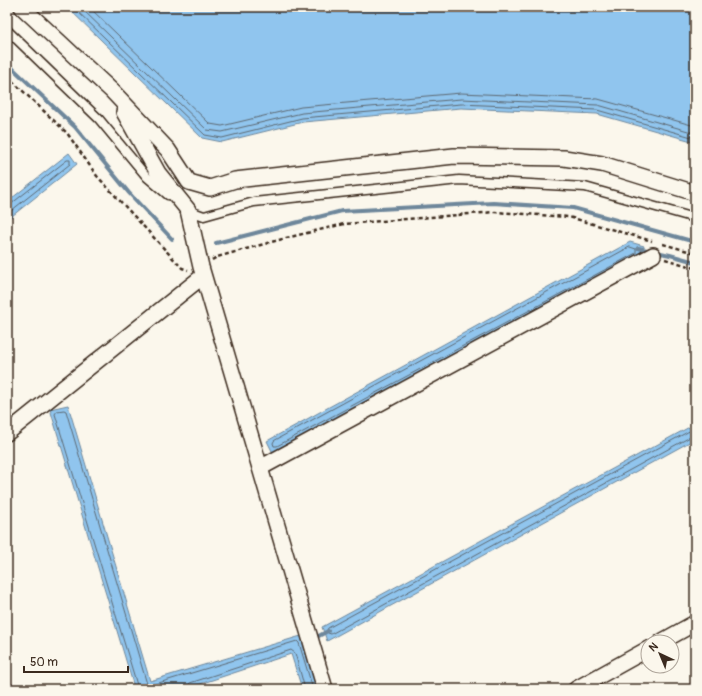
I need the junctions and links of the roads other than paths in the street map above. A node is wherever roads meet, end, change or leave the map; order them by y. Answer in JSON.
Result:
{"nodes":[{"id":1,"x":22,"y":7,"type":"edge"},
{"id":2,"x":7,"y":30,"type":"edge"},
{"id":3,"x":113,"y":92,"type":"junction"},
{"id":4,"x":695,"y":193,"type":"edge"},
{"id":5,"x":188,"y":210,"type":"junction"},
{"id":6,"x":695,"y":218,"type":"edge"},
{"id":7,"x":653,"y":255,"type":"road end"},
{"id":8,"x":202,"y":271,"type":"junction"},
{"id":9,"x":7,"y":433,"type":"edge"},
{"id":10,"x":260,"y":468,"type":"junction"},
{"id":11,"x":695,"y":624,"type":"edge"},
{"id":12,"x":676,"y":634,"type":"edge"},
{"id":13,"x":640,"y":653,"type":"edge"},
{"id":14,"x":326,"y":689,"type":"edge"},
{"id":15,"x":576,"y":689,"type":"edge"}],
"edges":[{"from":1,"to":3,"type":"street"},
{"from":2,"to":5,"type":"lane"},
{"from":3,"to":4,"type":"street"},
{"from":3,"to":5,"type":"street"},
{"from":5,"to":6,"type":"lane"},
{"from":5,"to":8,"type":"street"},
{"from":7,"to":10,"type":"street"},
{"from":8,"to":9,"type":"street"},
{"from":8,"to":10,"type":"street"},
{"from":10,"to":14,"type":"street"},
{"from":11,"to":12,"type":"street"},
{"from":13,"to":15,"type":"street"}]}
